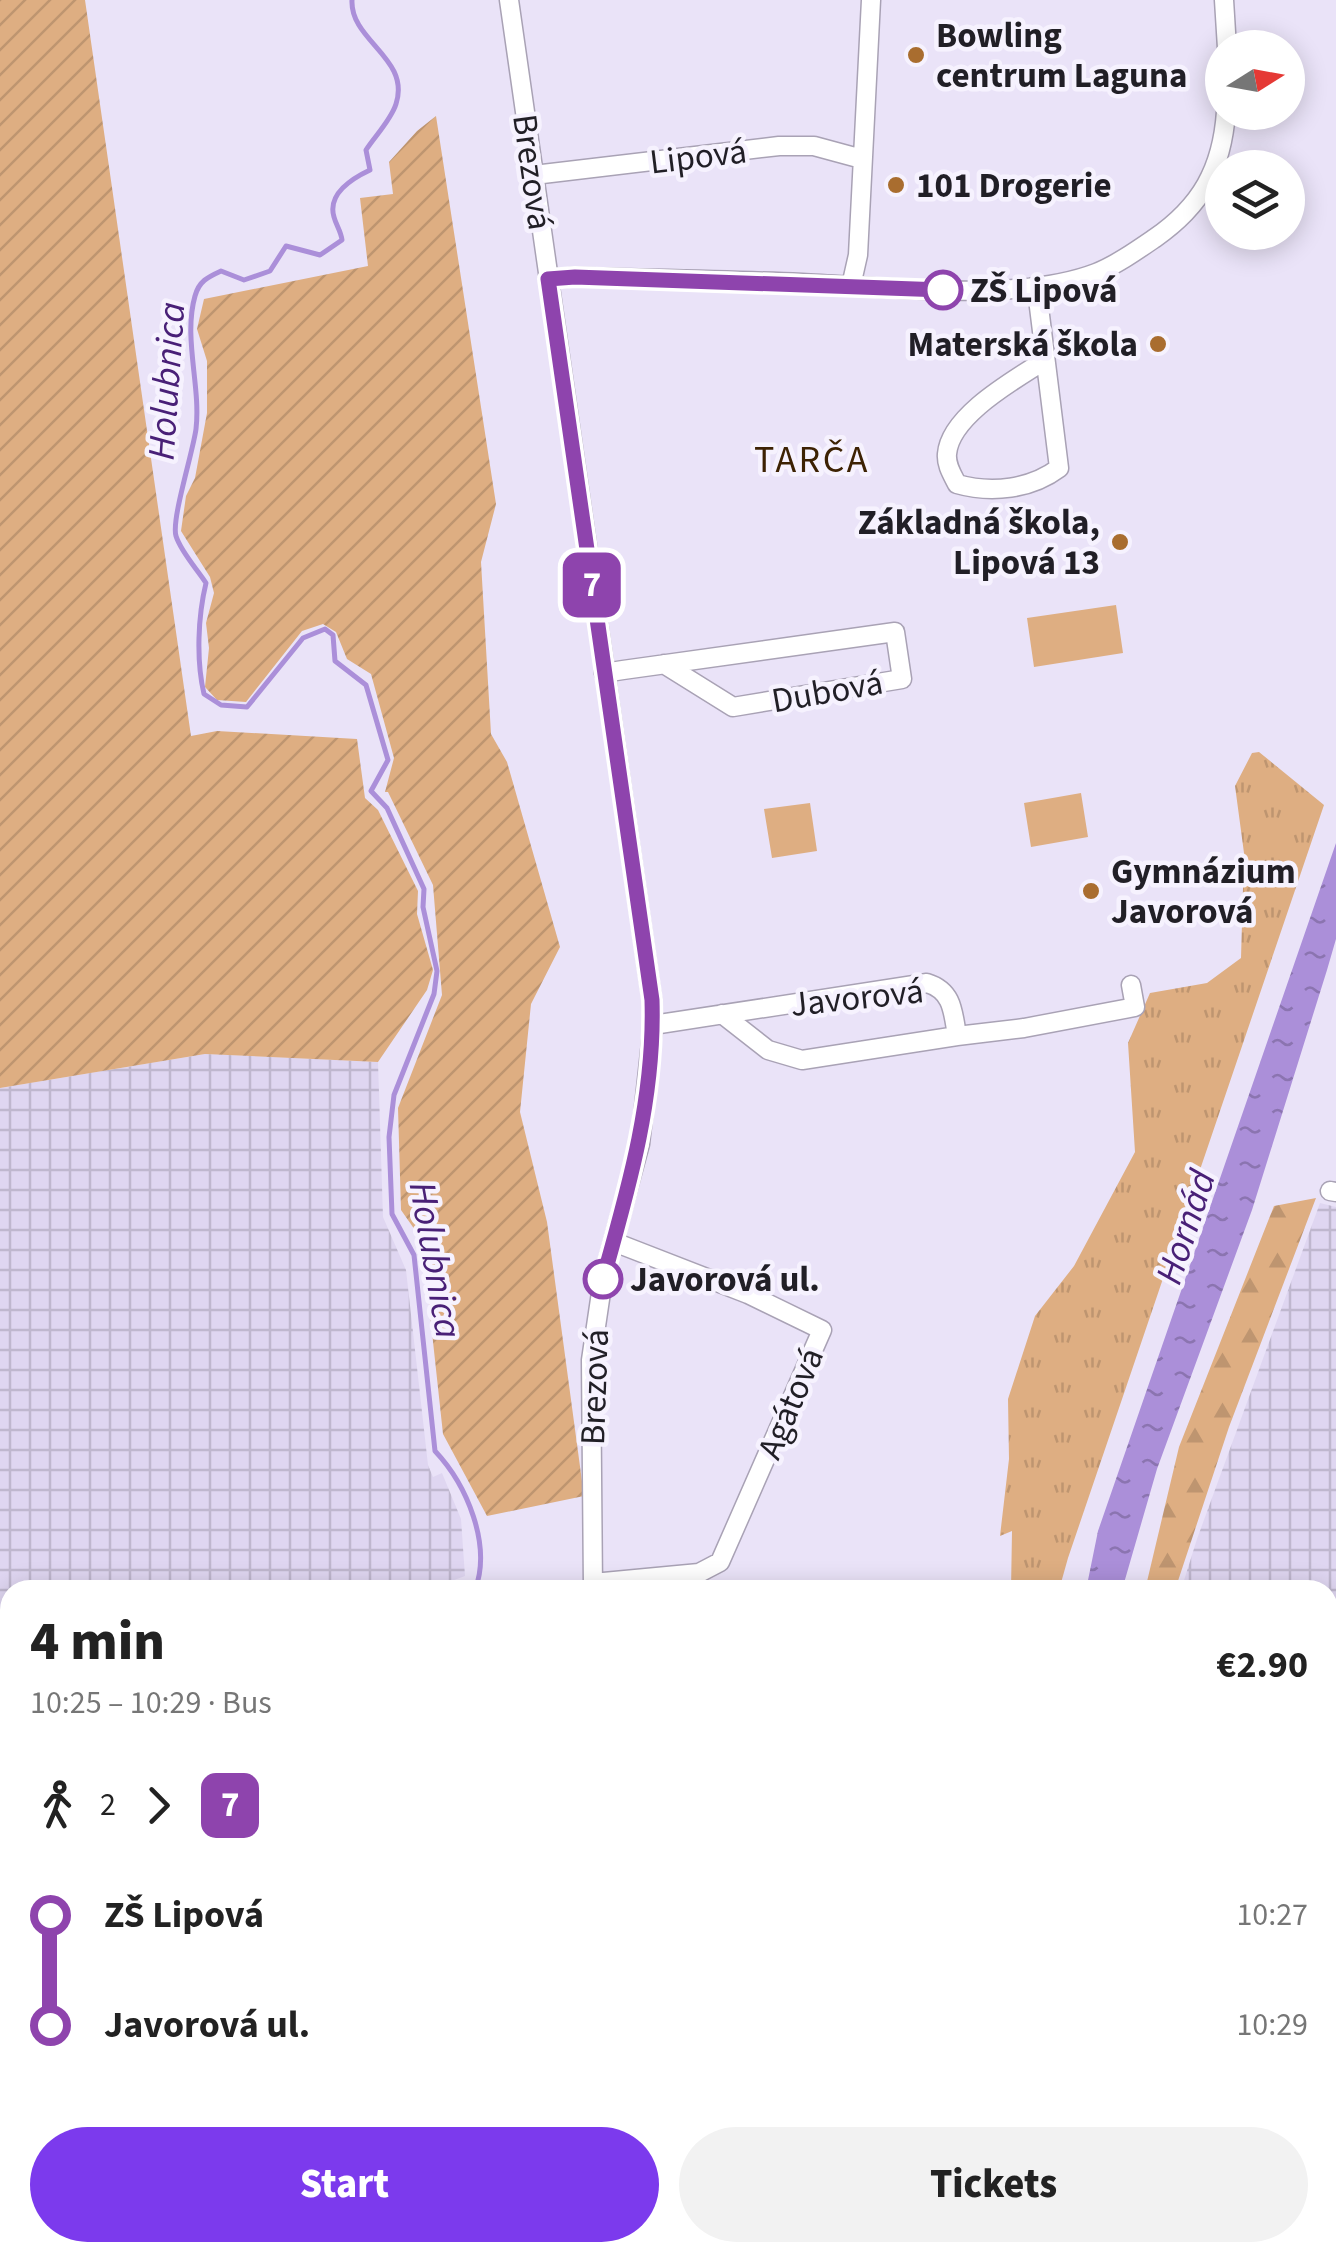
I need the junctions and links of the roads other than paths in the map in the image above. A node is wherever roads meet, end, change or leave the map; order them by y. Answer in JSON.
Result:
{"nodes":[{"id":1,"x":509,"y":0,"type":"edge"},
{"id":2,"x":871,"y":0,"type":"edge"},
{"id":3,"x":1224,"y":0,"type":"edge"},
{"id":4,"x":1226,"y":30,"type":"edge"},
{"id":5,"x":1224,"y":130,"type":"edge"},
{"id":6,"x":862,"y":158,"type":"junction"},
{"id":7,"x":534,"y":175,"type":"junction"},
{"id":8,"x":548,"y":279,"type":"junction"},
{"id":9,"x":851,"y":286,"type":"junction"},
{"id":10,"x":1033,"y":287,"type":"junction"},
{"id":11,"x":1045,"y":360,"type":"junction"},
{"id":12,"x":664,"y":664,"type":"junction"},
{"id":13,"x":604,"y":673,"type":"junction"},
{"id":14,"x":1131,"y":985,"type":"dead end"},
{"id":15,"x":722,"y":1014,"type":"junction"},
{"id":16,"x":653,"y":1025,"type":"junction"},
{"id":17,"x":957,"y":1036,"type":"junction"},
{"id":18,"x":614,"y":1242,"type":"junction"},
{"id":19,"x":593,"y":1580,"type":"edge"},
{"id":20,"x":649,"y":1580,"type":"edge"}],
"edges":[{"from":1,"to":7,"type":"street","name":"Brezová"},
{"from":2,"to":6,"type":"street"},
{"from":3,"to":4,"type":"street"},
{"from":5,"to":10,"type":"street"},
{"from":6,"to":7,"type":"street","name":"Lipová"},
{"from":6,"to":9,"type":"street"},
{"from":7,"to":8,"type":"street","name":"Brezová"},
{"from":8,"to":9,"type":"street"},
{"from":8,"to":13,"type":"street","name":"Brezová"},
{"from":9,"to":10,"type":"street"},
{"from":10,"to":11,"type":"street"},
{"from":11,"to":11,"type":"street"},
{"from":12,"to":12,"type":"street","name":"Dubová"},
{"from":12,"to":13,"type":"street","name":"Dubová"},
{"from":13,"to":16,"type":"street","name":"Brezová"},
{"from":14,"to":17,"type":"street","name":"Javorová"},
{"from":15,"to":16,"type":"street","name":"Javorová"},
{"from":15,"to":17,"type":"street","name":"Javorová"},
{"from":15,"to":17,"type":"street","name":"Javorová"},
{"from":16,"to":18,"type":"street","name":"Brezová"},
{"from":18,"to":19,"type":"street","name":"Brezová"},
{"from":18,"to":20,"type":"street","name":"Agátová"}]}
